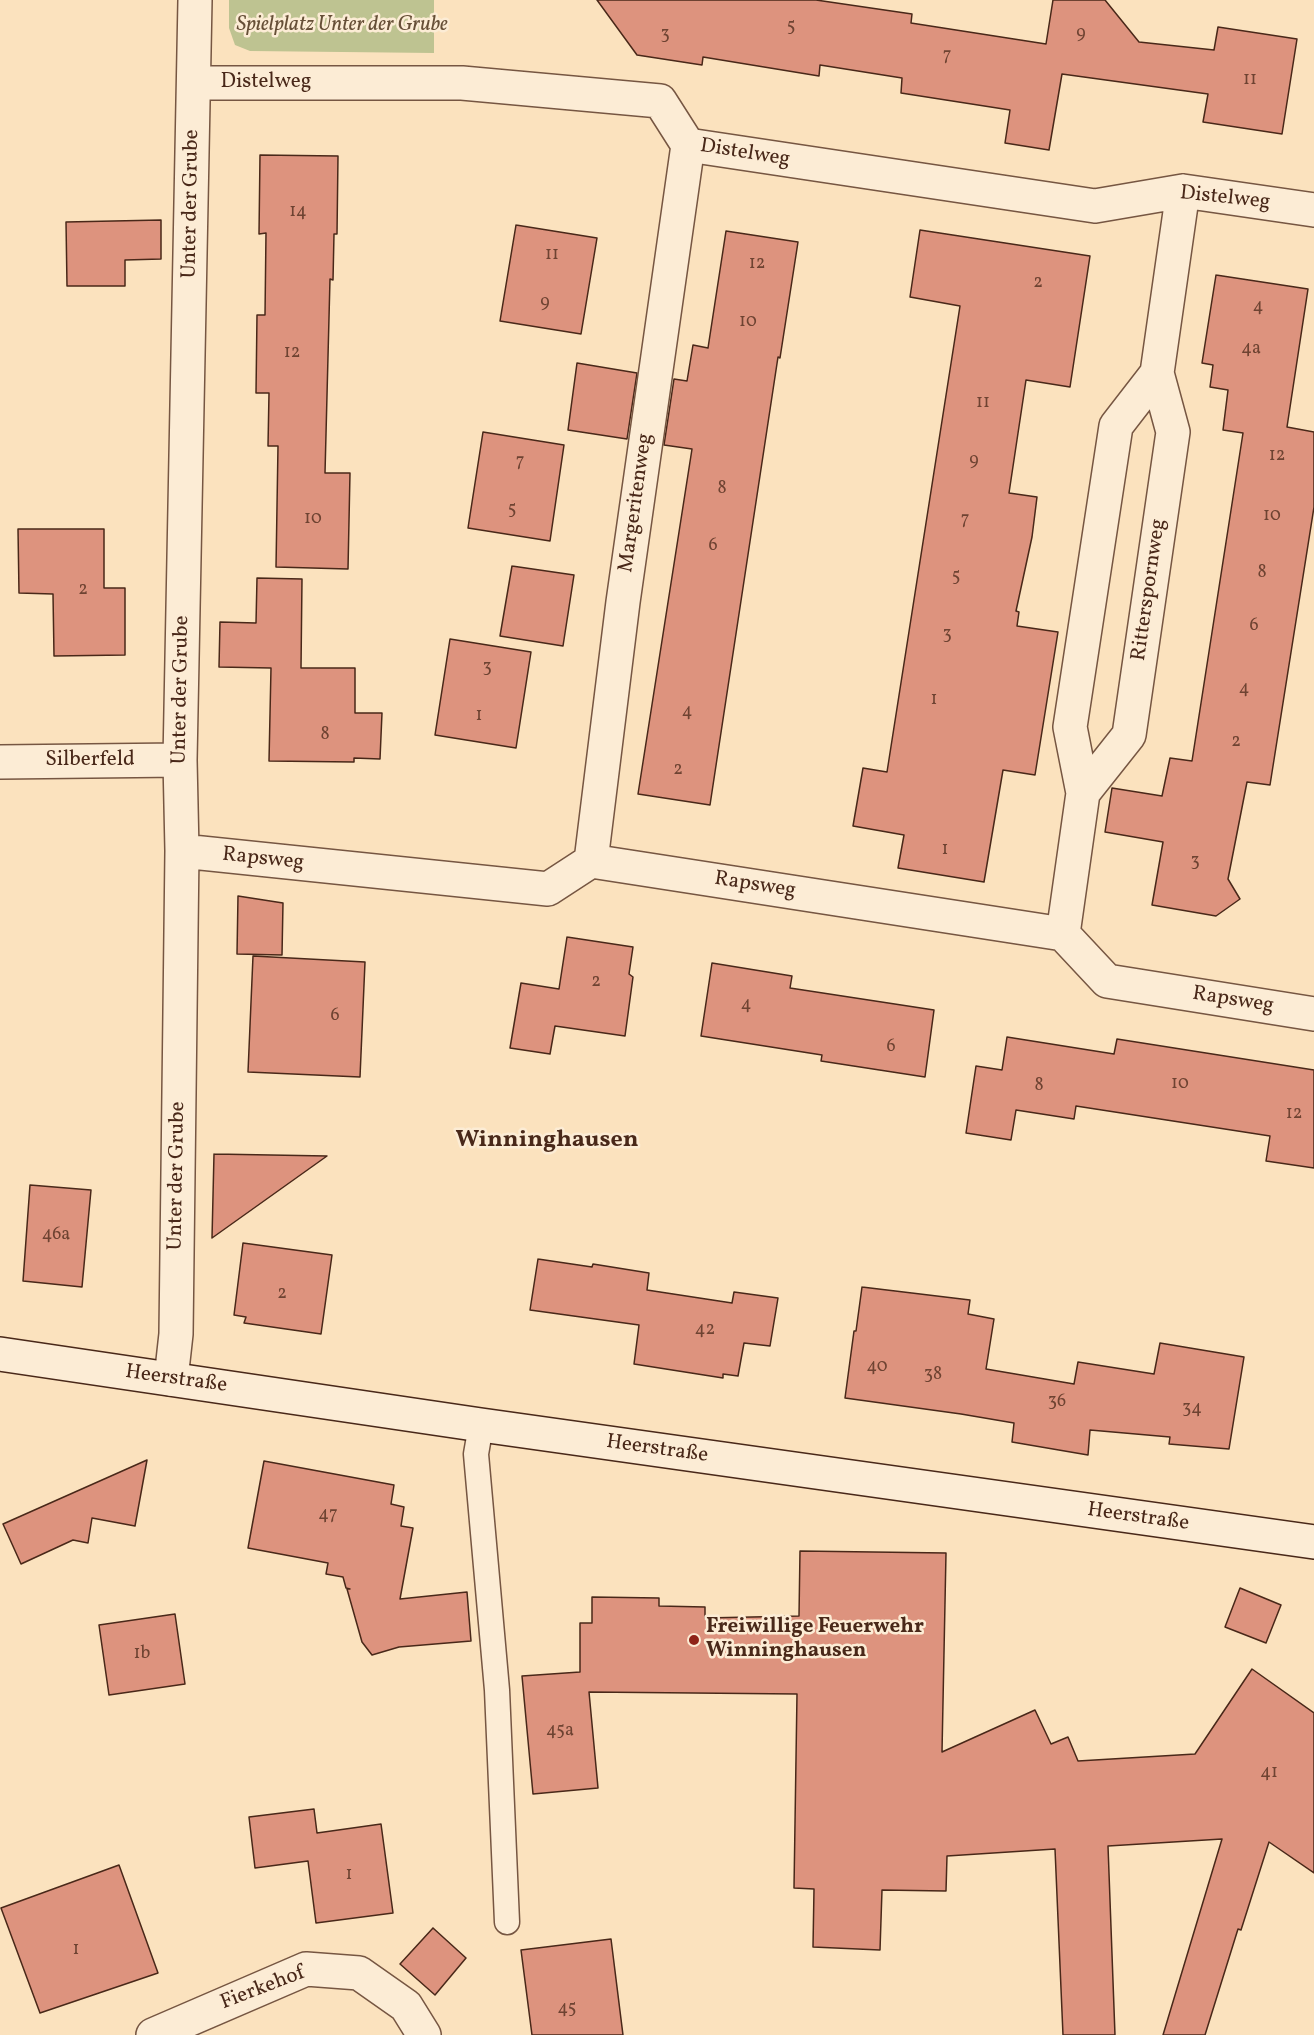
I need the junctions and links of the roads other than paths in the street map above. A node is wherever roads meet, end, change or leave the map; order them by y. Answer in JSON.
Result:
{"nodes":[{"id":1,"x":195,"y":0,"type":"edge"},
{"id":2,"x":194,"y":83,"type":"junction"},
{"id":3,"x":688,"y":145,"type":"junction"},
{"id":4,"x":1183,"y":191,"type":"junction"},
{"id":5,"x":1314,"y":210,"type":"edge"},
{"id":6,"x":1157,"y":373,"type":"junction"},
{"id":7,"x":180,"y":760,"type":"junction"},
{"id":8,"x":0,"y":762,"type":"edge"},
{"id":9,"x":1083,"y":793,"type":"junction"},
{"id":10,"x":182,"y":851,"type":"junction"},
{"id":11,"x":591,"y":861,"type":"junction"},
{"id":12,"x":1063,"y":934,"type":"junction"},
{"id":13,"x":1314,"y":1014,"type":"edge"},
{"id":14,"x":0,"y":1354,"type":"edge"},
{"id":15,"x":171,"y":1379,"type":"junction"},
{"id":16,"x":481,"y":1425,"type":"junction"},
{"id":17,"x":1314,"y":1542,"type":"edge"},
{"id":18,"x":507,"y":1922,"type":"dead end"},
{"id":19,"x":153,"y":2035,"type":"edge"},
{"id":20,"x":424,"y":2035,"type":"edge"}],
"edges":[{"from":1,"to":2,"type":"street","name":"Unter der Grube"},
{"from":2,"to":3,"type":"street","name":"Distelweg"},
{"from":2,"to":7,"type":"street","name":"Unter der Grube"},
{"from":3,"to":4,"type":"street","name":"Distelweg"},
{"from":3,"to":11,"type":"street","name":"Margeritenweg"},
{"from":4,"to":5,"type":"street","name":"Distelweg"},
{"from":4,"to":6,"type":"street","name":"Ritterspornweg"},
{"from":6,"to":9,"type":"street","name":"Ritterspornweg"},
{"from":6,"to":9,"type":"street","name":"Ritterspornweg"},
{"from":7,"to":8,"type":"street","name":"Silberfeld"},
{"from":7,"to":10,"type":"street","name":"Unter der Grube"},
{"from":9,"to":12,"type":"street","name":"Ritterspornweg"},
{"from":10,"to":11,"type":"street","name":"Rapsweg"},
{"from":10,"to":15,"type":"street","name":"Unter der Grube"},
{"from":11,"to":12,"type":"street","name":"Rapsweg"},
{"from":12,"to":13,"type":"street","name":"Rapsweg"},
{"from":14,"to":15,"type":"street","name":"Heerstraße"},
{"from":15,"to":16,"type":"street","name":"Heerstraße"},
{"from":16,"to":17,"type":"street","name":"Heerstraße"},
{"from":16,"to":18,"type":"lane"},
{"from":19,"to":20,"type":"street","name":"Fierkehof"}]}
